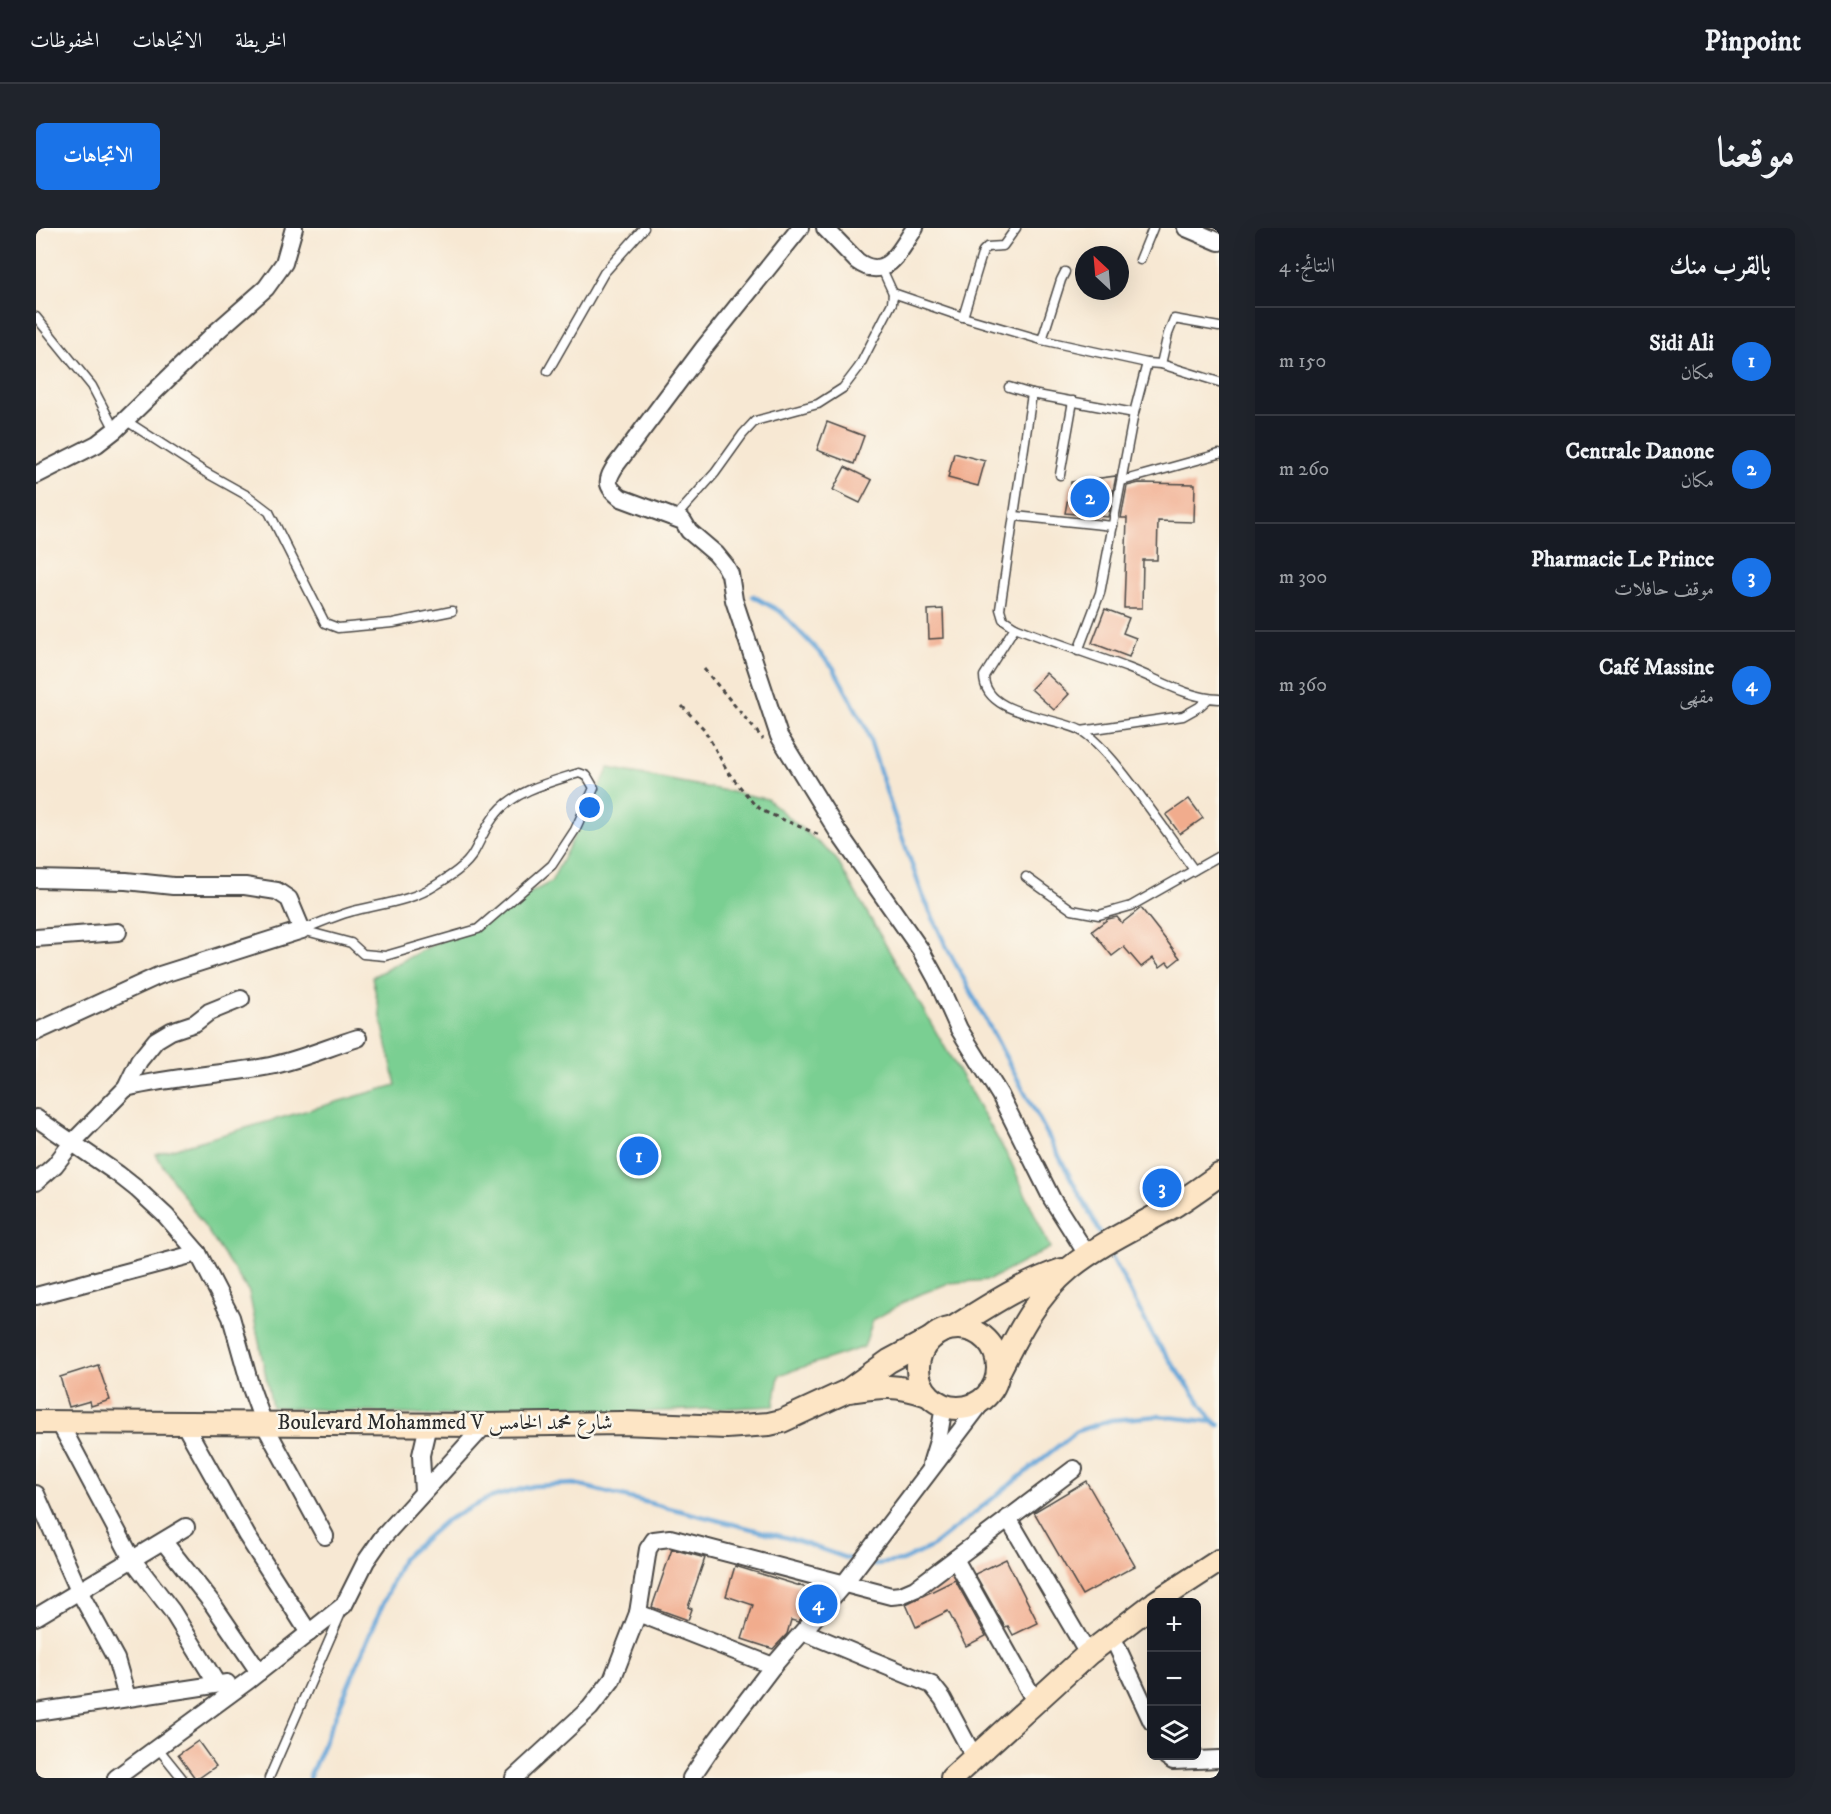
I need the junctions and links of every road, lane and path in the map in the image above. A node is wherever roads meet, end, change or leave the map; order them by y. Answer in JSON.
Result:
{"nodes":[{"id":1,"x":294,"y":228,"type":"edge"},
{"id":2,"x":644,"y":228,"type":"edge"},
{"id":3,"x":800,"y":228,"type":"edge"},
{"id":4,"x":825,"y":228,"type":"edge"},
{"id":5,"x":915,"y":228,"type":"edge"},
{"id":6,"x":1016,"y":228,"type":"edge"},
{"id":7,"x":1153,"y":228,"type":"edge"},
{"id":8,"x":1194,"y":230,"type":"edge"},
{"id":9,"x":1219,"y":242,"type":"edge"},
{"id":10,"x":1140,"y":260,"type":"dead end"},
{"id":11,"x":882,"y":269,"type":"junction"},
{"id":12,"x":1065,"y":272,"type":"dead end"},
{"id":13,"x":893,"y":293,"type":"junction"},
{"id":14,"x":963,"y":316,"type":"junction"},
{"id":15,"x":36,"y":317,"type":"edge"},
{"id":16,"x":1219,"y":327,"type":"edge"},
{"id":17,"x":1042,"y":340,"type":"junction"},
{"id":18,"x":1147,"y":363,"type":"junction"},
{"id":19,"x":1161,"y":364,"type":"junction"},
{"id":20,"x":548,"y":370,"type":"dead end"},
{"id":21,"x":1219,"y":382,"type":"edge"},
{"id":22,"x":1009,"y":387,"type":"dead end"},
{"id":23,"x":1032,"y":394,"type":"junction"},
{"id":24,"x":1073,"y":401,"type":"junction"},
{"id":25,"x":1134,"y":413,"type":"junction"},
{"id":26,"x":121,"y":425,"type":"junction"},
{"id":27,"x":1219,"y":454,"type":"edge"},
{"id":28,"x":36,"y":475,"type":"edge"},
{"id":29,"x":1060,"y":475,"type":"dead end"},
{"id":30,"x":1122,"y":481,"type":"junction"},
{"id":31,"x":1015,"y":516,"type":"junction"},
{"id":32,"x":683,"y":521,"type":"junction"},
{"id":33,"x":1113,"y":526,"type":"junction"},
{"id":34,"x":453,"y":611,"type":"dead end"},
{"id":35,"x":1015,"y":627,"type":"junction"},
{"id":36,"x":1078,"y":651,"type":"junction"},
{"id":37,"x":704,"y":669,"type":"dead end"},
{"id":38,"x":1208,"y":699,"type":"junction"},
{"id":39,"x":1219,"y":699,"type":"edge"},
{"id":40,"x":682,"y":706,"type":"dead end"},
{"id":41,"x":1081,"y":731,"type":"junction"},
{"id":42,"x":766,"y":742,"type":"dead end"},
{"id":43,"x":848,"y":846,"type":"junction"},
{"id":44,"x":1219,"y":856,"type":"edge"},
{"id":45,"x":1194,"y":870,"type":"junction"},
{"id":46,"x":1026,"y":877,"type":"dead end"},
{"id":47,"x":36,"y":879,"type":"edge"},
{"id":48,"x":302,"y":930,"type":"junction"},
{"id":49,"x":117,"y":932,"type":"dead end"},
{"id":50,"x":36,"y":938,"type":"edge"},
{"id":51,"x":241,"y":999,"type":"dead end"},
{"id":52,"x":36,"y":1032,"type":"edge"},
{"id":53,"x":358,"y":1038,"type":"dead end"},
{"id":54,"x":126,"y":1089,"type":"junction"},
{"id":55,"x":36,"y":1118,"type":"edge"},
{"id":56,"x":72,"y":1143,"type":"junction"},
{"id":57,"x":1219,"y":1175,"type":"edge"},
{"id":58,"x":36,"y":1182,"type":"edge"},
{"id":59,"x":198,"y":1253,"type":"junction"},
{"id":60,"x":1087,"y":1257,"type":"junction"},
{"id":61,"x":36,"y":1296,"type":"edge"},
{"id":62,"x":952,"y":1328,"type":"junction"},
{"id":63,"x":930,"y":1339,"type":"junction"},
{"id":64,"x":994,"y":1383,"type":"junction"},
{"id":65,"x":847,"y":1391,"type":"junction"},
{"id":66,"x":936,"y":1401,"type":"junction"},
{"id":67,"x":36,"y":1422,"type":"edge"},
{"id":68,"x":59,"y":1422,"type":"junction"},
{"id":69,"x":183,"y":1422,"type":"junction"},
{"id":70,"x":264,"y":1424,"type":"junction"},
{"id":71,"x":428,"y":1425,"type":"junction"},
{"id":72,"x":485,"y":1425,"type":"junction"},
{"id":73,"x":1074,"y":1469,"type":"dead end"},
{"id":74,"x":927,"y":1476,"type":"junction"},
{"id":75,"x":423,"y":1492,"type":"junction"},
{"id":76,"x":36,"y":1494,"type":"edge"},
{"id":77,"x":1008,"y":1518,"type":"junction"},
{"id":78,"x":186,"y":1527,"type":"dead end"},
{"id":79,"x":325,"y":1536,"type":"dead end"},
{"id":80,"x":164,"y":1542,"type":"junction"},
{"id":81,"x":955,"y":1558,"type":"junction"},
{"id":82,"x":132,"y":1560,"type":"junction"},
{"id":83,"x":1219,"y":1561,"type":"edge"},
{"id":84,"x":845,"y":1582,"type":"junction"},
{"id":85,"x":79,"y":1591,"type":"junction"},
{"id":86,"x":1162,"y":1598,"type":"edge"},
{"id":87,"x":344,"y":1605,"type":"junction"},
{"id":88,"x":1147,"y":1609,"type":"edge"},
{"id":89,"x":638,"y":1613,"type":"junction"},
{"id":90,"x":36,"y":1617,"type":"edge"},
{"id":91,"x":804,"y":1632,"type":"junction"},
{"id":92,"x":309,"y":1633,"type":"junction"},
{"id":93,"x":1112,"y":1636,"type":"junction"},
{"id":94,"x":1088,"y":1654,"type":"junction"},
{"id":95,"x":773,"y":1666,"type":"junction"},
{"id":96,"x":254,"y":1676,"type":"junction"},
{"id":97,"x":217,"y":1684,"type":"junction"},
{"id":98,"x":127,"y":1697,"type":"junction"},
{"id":99,"x":1036,"y":1703,"type":"junction"},
{"id":100,"x":1147,"y":1711,"type":"edge"},
{"id":101,"x":36,"y":1712,"type":"edge"},
{"id":102,"x":158,"y":1747,"type":"junction"},
{"id":103,"x":974,"y":1757,"type":"junction"},
{"id":104,"x":1219,"y":1758,"type":"edge"},
{"id":105,"x":1201,"y":1759,"type":"edge"},
{"id":106,"x":1172,"y":1760,"type":"edge"},
{"id":107,"x":1188,"y":1760,"type":"edge"},
{"id":108,"x":116,"y":1778,"type":"edge"},
{"id":109,"x":182,"y":1778,"type":"edge"},
{"id":110,"x":269,"y":1778,"type":"edge"},
{"id":111,"x":514,"y":1778,"type":"edge"},
{"id":112,"x":691,"y":1778,"type":"edge"},
{"id":113,"x":952,"y":1778,"type":"edge"}],
"edges":[{"from":1,"to":26,"type":"street"},
{"from":2,"to":20,"type":"lane"},
{"from":3,"to":32,"type":"street"},
{"from":4,"to":11,"type":"street"},
{"from":5,"to":11,"type":"street"},
{"from":6,"to":14,"type":"lane"},
{"from":7,"to":10,"type":"lane"},
{"from":8,"to":9,"type":"street"},
{"from":11,"to":13,"type":"lane"},
{"from":12,"to":17,"type":"lane"},
{"from":13,"to":14,"type":"lane"},
{"from":13,"to":32,"type":"lane"},
{"from":14,"to":17,"type":"lane"},
{"from":15,"to":26,"type":"lane"},
{"from":16,"to":19,"type":"lane"},
{"from":17,"to":18,"type":"lane"},
{"from":18,"to":19,"type":"lane"},
{"from":18,"to":25,"type":"lane"},
{"from":19,"to":21,"type":"lane"},
{"from":22,"to":23,"type":"lane"},
{"from":23,"to":24,"type":"lane"},
{"from":23,"to":31,"type":"lane"},
{"from":24,"to":25,"type":"lane"},
{"from":24,"to":29,"type":"lane"},
{"from":25,"to":30,"type":"lane"},
{"from":26,"to":28,"type":"street"},
{"from":26,"to":34,"type":"lane"},
{"from":27,"to":30,"type":"lane"},
{"from":30,"to":33,"type":"lane"},
{"from":31,"to":33,"type":"lane"},
{"from":31,"to":35,"type":"lane"},
{"from":32,"to":43,"type":"street"},
{"from":33,"to":36,"type":"lane"},
{"from":35,"to":36,"type":"lane"},
{"from":35,"to":41,"type":"lane"},
{"from":36,"to":38,"type":"lane"},
{"from":37,"to":42,"type":"path"},
{"from":38,"to":39,"type":"lane"},
{"from":38,"to":41,"type":"lane"},
{"from":40,"to":43,"type":"path"},
{"from":41,"to":45,"type":"lane"},
{"from":43,"to":60,"type":"street"},
{"from":44,"to":45,"type":"lane"},
{"from":45,"to":46,"type":"lane"},
{"from":47,"to":48,"type":"street"},
{"from":48,"to":48,"type":"lane"},
{"from":48,"to":52,"type":"street"},
{"from":49,"to":50,"type":"street"},
{"from":51,"to":54,"type":"street"},
{"from":53,"to":54,"type":"street"},
{"from":54,"to":56,"type":"street"},
{"from":55,"to":56,"type":"street"},
{"from":56,"to":58,"type":"street"},
{"from":56,"to":59,"type":"street"},
{"from":57,"to":60,"type":"main road"},
{"from":59,"to":61,"type":"street"},
{"from":59,"to":70,"type":"street"},
{"from":60,"to":62,"type":"main road"},
{"from":60,"to":64,"type":"main road"},
{"from":62,"to":63,"type":"main road"},
{"from":62,"to":64,"type":"main road"},
{"from":63,"to":65,"type":"main road","name":"Boulevard Mohammed V شارع محمد الخامس"},
{"from":63,"to":66,"type":"main road"},
{"from":64,"to":66,"type":"main road"},
{"from":64,"to":74,"type":"street"},
{"from":65,"to":66,"type":"main road","name":"Boulevard Mohammed V شارع محمد الخامس"},
{"from":65,"to":72,"type":"main road","name":"Boulevard Mohammed V شارع محمد الخامس"},
{"from":66,"to":74,"type":"street"},
{"from":67,"to":68,"type":"main road","name":"Boulevard Mohammed V شارع محمد الخامس"},
{"from":68,"to":69,"type":"main road","name":"Boulevard Mohammed V شارع محمد الخامس"},
{"from":68,"to":82,"type":"street"},
{"from":69,"to":70,"type":"main road","name":"Boulevard Mohammed V شارع محمد الخامس"},
{"from":69,"to":92,"type":"street"},
{"from":70,"to":71,"type":"main road","name":"Boulevard Mohammed V شارع محمد الخامس"},
{"from":70,"to":79,"type":"street"},
{"from":71,"to":72,"type":"main road","name":"Boulevard Mohammed V شارع محمد الخامس"},
{"from":71,"to":75,"type":"street"},
{"from":72,"to":75,"type":"street"},
{"from":73,"to":77,"type":"street"},
{"from":74,"to":84,"type":"street"},
{"from":75,"to":87,"type":"street"},
{"from":76,"to":85,"type":"street"},
{"from":77,"to":81,"type":"street"},
{"from":77,"to":94,"type":"street"},
{"from":78,"to":80,"type":"street"},
{"from":80,"to":82,"type":"street"},
{"from":80,"to":96,"type":"street"},
{"from":81,"to":84,"type":"street"},
{"from":81,"to":99,"type":"street"},
{"from":82,"to":85,"type":"street"},
{"from":82,"to":97,"type":"street"},
{"from":83,"to":86,"type":"main road"},
{"from":84,"to":89,"type":"street"},
{"from":84,"to":91,"type":"street"},
{"from":85,"to":90,"type":"street"},
{"from":85,"to":98,"type":"street"},
{"from":87,"to":92,"type":"street"},
{"from":87,"to":110,"type":"lane"},
{"from":88,"to":93,"type":"main road"},
{"from":89,"to":95,"type":"street"},
{"from":89,"to":111,"type":"street"},
{"from":91,"to":95,"type":"street"},
{"from":91,"to":103,"type":"street"},
{"from":92,"to":96,"type":"street"},
{"from":93,"to":94,"type":"main road"},
{"from":93,"to":100,"type":"street"},
{"from":94,"to":99,"type":"main road"},
{"from":95,"to":112,"type":"street"},
{"from":96,"to":97,"type":"street"},
{"from":96,"to":102,"type":"street"},
{"from":97,"to":98,"type":"street"},
{"from":98,"to":101,"type":"street"},
{"from":99,"to":103,"type":"main road"},
{"from":102,"to":108,"type":"street"},
{"from":102,"to":109,"type":"lane"},
{"from":103,"to":113,"type":"main road"},
{"from":104,"to":105,"type":"street"},
{"from":106,"to":107,"type":"street"}]}
